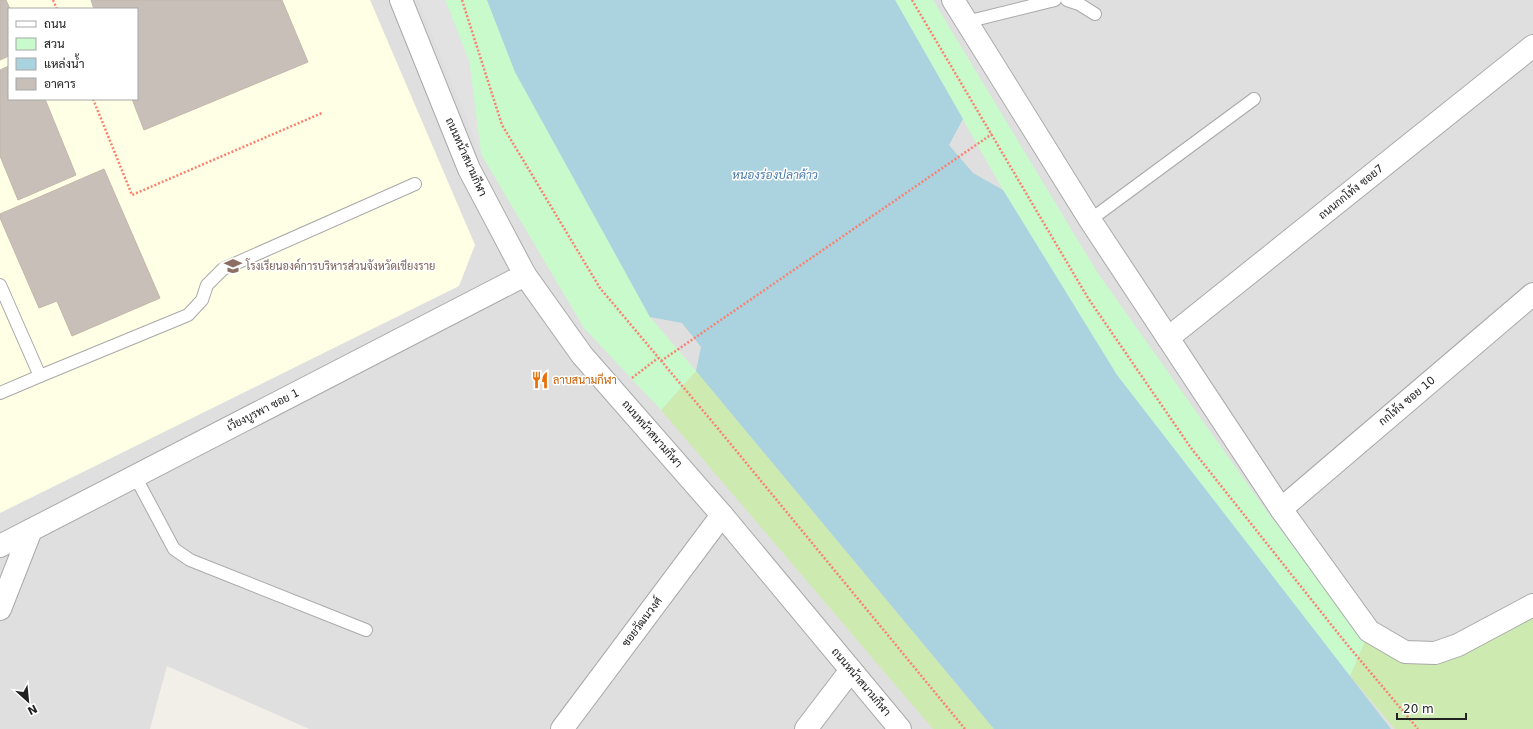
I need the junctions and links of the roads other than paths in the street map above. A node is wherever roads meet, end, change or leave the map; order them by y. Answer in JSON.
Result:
{"nodes":[{"id":1,"x":401,"y":0,"type":"edge"},
{"id":2,"x":953,"y":0,"type":"edge"},
{"id":3,"x":1055,"y":0,"type":"edge"},
{"id":4,"x":1067,"y":0,"type":"edge"},
{"id":5,"x":1095,"y":14,"type":"dead end"},
{"id":6,"x":966,"y":22,"type":"junction"},
{"id":7,"x":1533,"y":46,"type":"edge"},
{"id":8,"x":1254,"y":99,"type":"dead end"},
{"id":9,"x":415,"y":184,"type":"dead end"},
{"id":10,"x":1090,"y":220,"type":"junction"},
{"id":11,"x":525,"y":274,"type":"junction"},
{"id":12,"x":0,"y":285,"type":"edge"},
{"id":13,"x":1533,"y":294,"type":"edge"},
{"id":14,"x":1168,"y":338,"type":"junction"},
{"id":15,"x":40,"y":376,"type":"junction"},
{"id":16,"x":0,"y":393,"type":"edge"},
{"id":17,"x":135,"y":476,"type":"junction"},
{"id":18,"x":1281,"y":509,"type":"junction"},
{"id":19,"x":722,"y":515,"type":"junction"},
{"id":20,"x":31,"y":530,"type":"junction"},
{"id":21,"x":0,"y":546,"type":"edge"},
{"id":22,"x":1533,"y":605,"type":"edge"},
{"id":23,"x":0,"y":609,"type":"edge"},
{"id":24,"x":366,"y":630,"type":"dead end"},
{"id":25,"x":851,"y":670,"type":"junction"},
{"id":26,"x":562,"y":729,"type":"edge"},
{"id":27,"x":806,"y":729,"type":"edge"},
{"id":28,"x":900,"y":729,"type":"edge"}],
"edges":[{"from":1,"to":11,"type":"street","name":"ถนนหน้าสนามกีฬา"},
{"from":2,"to":6,"type":"street"},
{"from":3,"to":6,"type":"lane"},
{"from":4,"to":5,"type":"lane"},
{"from":6,"to":10,"type":"street"},
{"from":7,"to":14,"type":"street","name":"ถนนกกโท้ง ซอย7"},
{"from":8,"to":10,"type":"lane"},
{"from":9,"to":15,"type":"lane"},
{"from":10,"to":14,"type":"street"},
{"from":11,"to":17,"type":"street","name":"เวียงบูรพา ซอย 1"},
{"from":11,"to":19,"type":"street","name":"ถนนหน้าสนามกีฬา"},
{"from":12,"to":15,"type":"lane"},
{"from":13,"to":18,"type":"street","name":"กกโท้ง ซอย 10"},
{"from":14,"to":18,"type":"street"},
{"from":15,"to":16,"type":"lane"},
{"from":17,"to":20,"type":"street","name":"เวียงบูรพา ซอย 1"},
{"from":17,"to":24,"type":"lane"},
{"from":18,"to":22,"type":"street"},
{"from":19,"to":25,"type":"street","name":"ถนนหน้าสนามกีฬา"},
{"from":19,"to":26,"type":"street","name":"ซอยวัฒนวงศ์"},
{"from":20,"to":21,"type":"street","name":"เวียงบูรพา ซอย 1"},
{"from":20,"to":23,"type":"street"},
{"from":25,"to":27,"type":"street"},
{"from":25,"to":28,"type":"street","name":"ถนนหน้าสนามกีฬา"}]}
